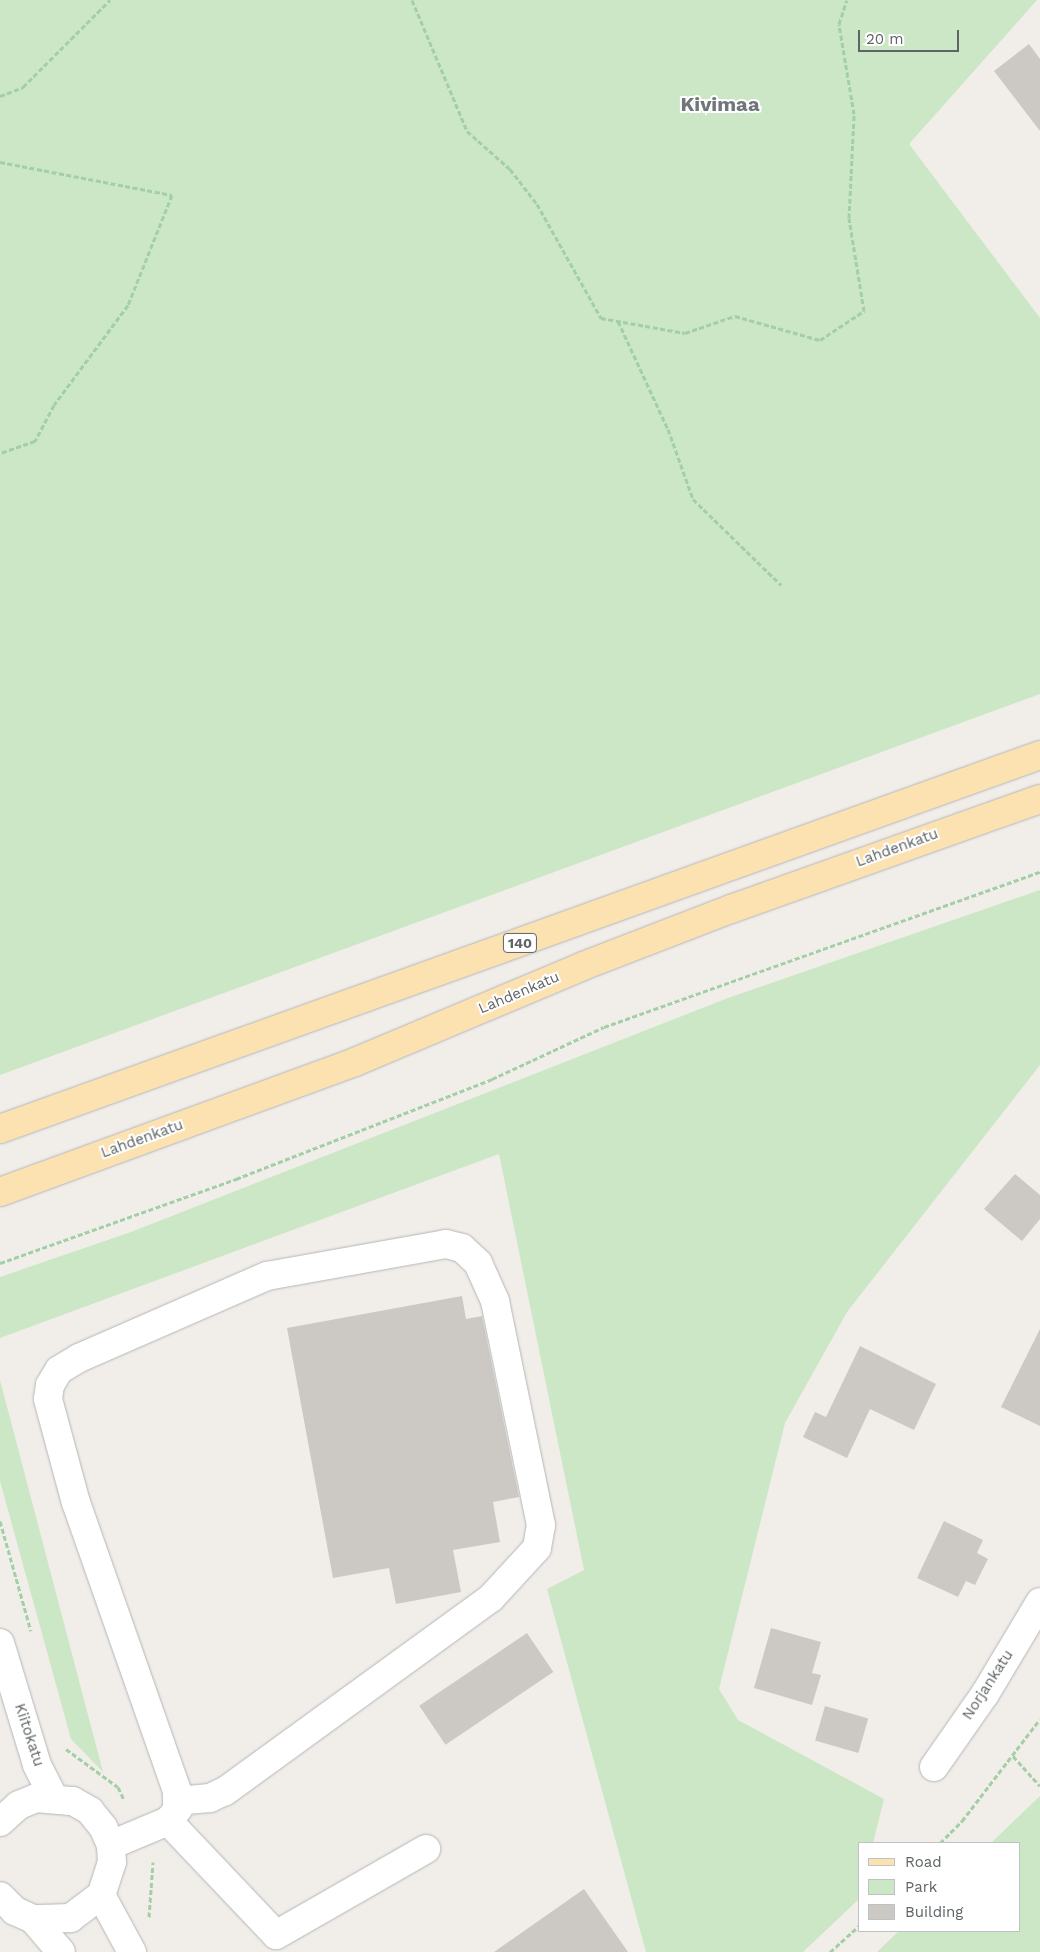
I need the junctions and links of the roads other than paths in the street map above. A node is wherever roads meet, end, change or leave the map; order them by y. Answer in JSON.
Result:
{"nodes":[{"id":1,"x":1040,"y":755,"type":"edge"},
{"id":2,"x":1040,"y":799,"type":"edge"},
{"id":3,"x":0,"y":1129,"type":"edge"},
{"id":4,"x":0,"y":1192,"type":"edge"},
{"id":5,"x":1040,"y":1602,"type":"edge"},
{"id":6,"x":0,"y":1643,"type":"edge"},
{"id":7,"x":934,"y":1767,"type":"dead end"},
{"id":8,"x":53,"y":1797,"type":"junction"},
{"id":9,"x":173,"y":1811,"type":"junction"},
{"id":10,"x":0,"y":1822,"type":"edge"},
{"id":11,"x":111,"y":1845,"type":"junction"},
{"id":12,"x":426,"y":1849,"type":"dead end"},
{"id":13,"x":101,"y":1895,"type":"junction"},
{"id":14,"x":0,"y":1896,"type":"edge"},
{"id":15,"x":33,"y":1919,"type":"junction"},
{"id":16,"x":61,"y":1952,"type":"edge"},
{"id":17,"x":132,"y":1952,"type":"edge"}],
"edges":[{"from":1,"to":3,"type":"main road","number":"140"},
{"from":2,"to":4,"type":"main road","name":"Lahdenkatu"},
{"from":5,"to":7,"type":"street","name":"Norjankatu"},
{"from":6,"to":8,"type":"street","name":"Kiitokatu"},
{"from":8,"to":10,"type":"street"},
{"from":8,"to":11,"type":"street"},
{"from":9,"to":9,"type":"street"},
{"from":9,"to":11,"type":"street"},
{"from":9,"to":12,"type":"street"},
{"from":11,"to":13,"type":"street"},
{"from":13,"to":15,"type":"street"},
{"from":13,"to":17,"type":"street"},
{"from":14,"to":15,"type":"street"},
{"from":15,"to":16,"type":"street"}]}
